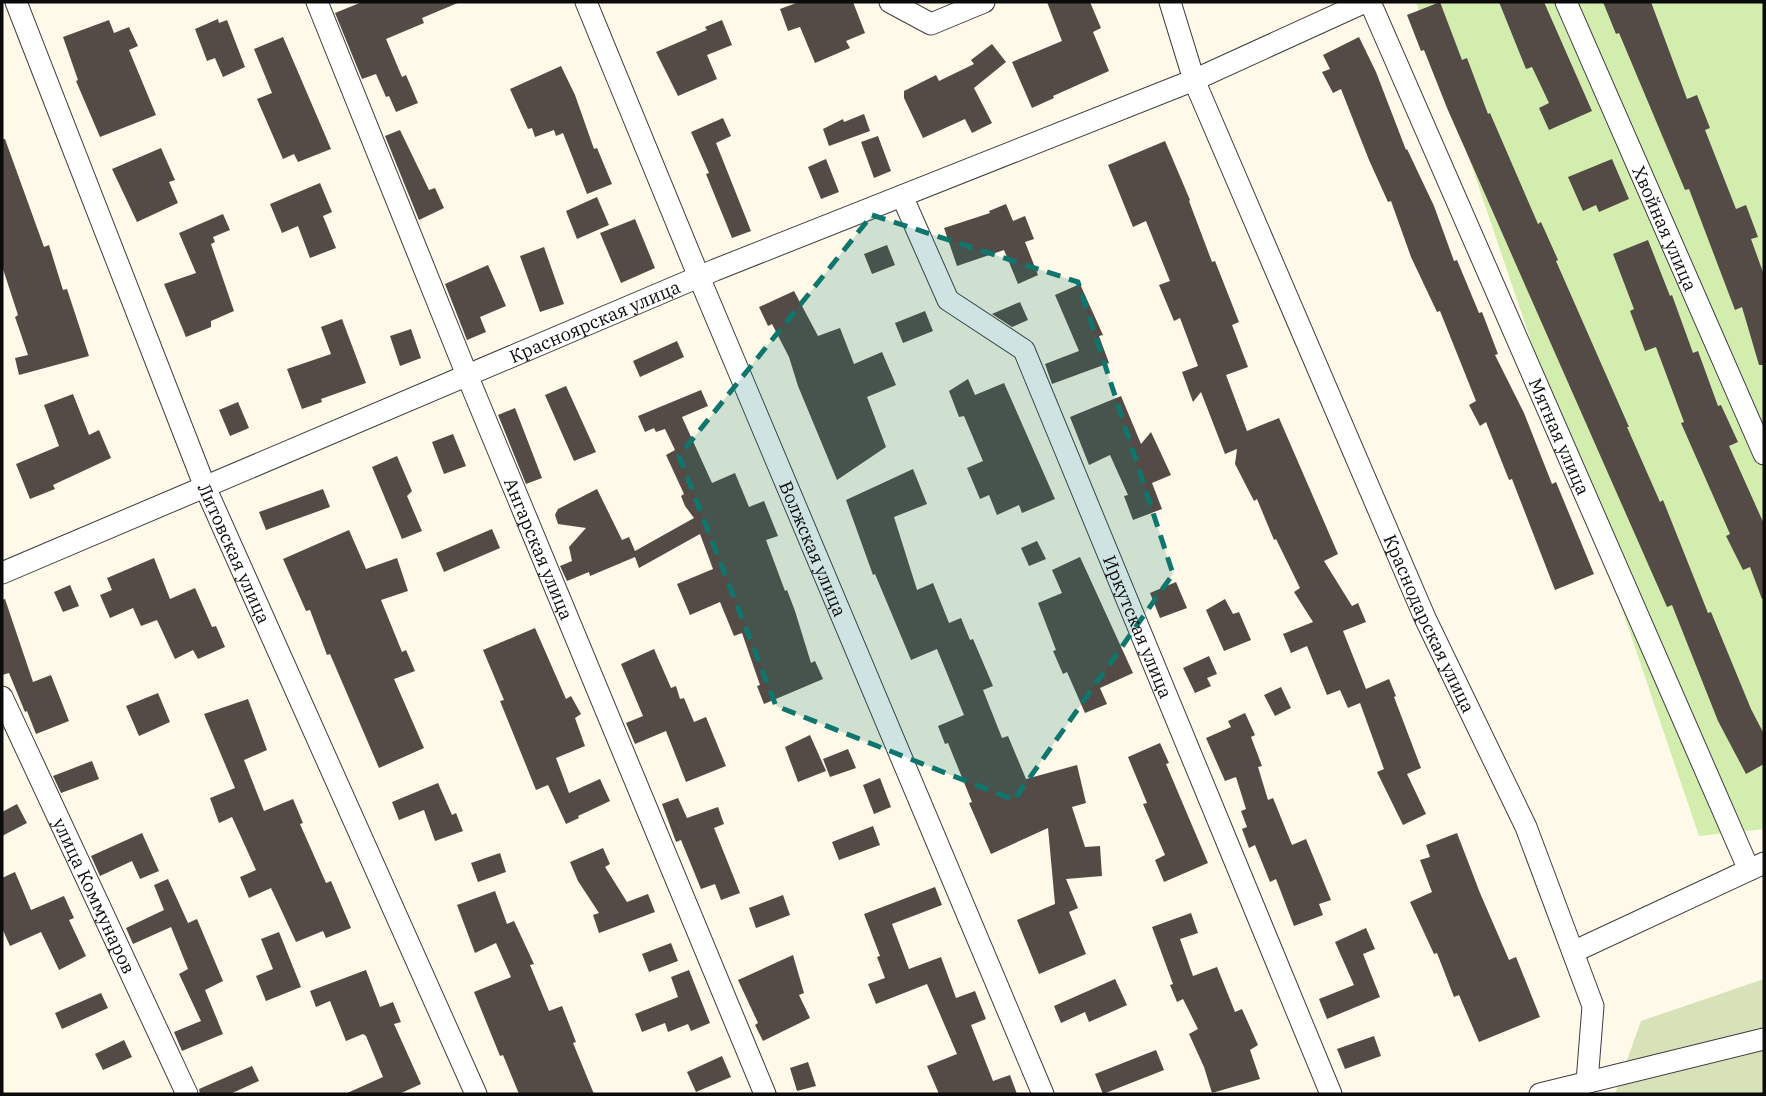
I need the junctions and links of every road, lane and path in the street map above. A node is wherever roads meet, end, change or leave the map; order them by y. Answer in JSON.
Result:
{"nodes":[{"id":1,"x":16,"y":2,"type":"edge"},
{"id":2,"x":317,"y":2,"type":"edge"},
{"id":3,"x":586,"y":2,"type":"edge"},
{"id":4,"x":890,"y":2,"type":"edge"},
{"id":5,"x":984,"y":2,"type":"edge"},
{"id":6,"x":1170,"y":2,"type":"edge"},
{"id":7,"x":1365,"y":2,"type":"edge"},
{"id":8,"x":1370,"y":2,"type":"edge"},
{"id":9,"x":1566,"y":2,"type":"edge"},
{"id":10,"x":1194,"y":80,"type":"junction"},
{"id":11,"x":902,"y":196,"type":"junction"},
{"id":12,"x":699,"y":277,"type":"junction"},
{"id":13,"x":467,"y":375,"type":"junction"},
{"id":14,"x":1764,"y":454,"type":"edge"},
{"id":15,"x":205,"y":486,"type":"junction"},
{"id":16,"x":2,"y":573,"type":"edge"},
{"id":17,"x":2,"y":697,"type":"edge"},
{"id":18,"x":1757,"y":866,"type":"edge"},
{"id":19,"x":1573,"y":952,"type":"junction"},
{"id":20,"x":1764,"y":1040,"type":"edge"},
{"id":21,"x":1587,"y":1082,"type":"junction"},
{"id":22,"x":187,"y":1094,"type":"edge"},
{"id":23,"x":476,"y":1094,"type":"edge"},
{"id":24,"x":765,"y":1094,"type":"edge"},
{"id":25,"x":1043,"y":1094,"type":"edge"},
{"id":26,"x":1331,"y":1094,"type":"edge"},
{"id":27,"x":1541,"y":1094,"type":"edge"}],
"edges":[{"from":1,"to":15,"type":"street","name":"Литовская улица"},
{"from":2,"to":13,"type":"street","name":"Ангарская улица"},
{"from":3,"to":12,"type":"street","name":"Волжская улица"},
{"from":4,"to":5,"type":"street"},
{"from":6,"to":10,"type":"street","name":"Краснодарская улица"},
{"from":7,"to":10,"type":"street","name":"Красноярская улица"},
{"from":8,"to":18,"type":"street","name":"Мятная улица"},
{"from":9,"to":14,"type":"street","name":"Хвойная улица"},
{"from":10,"to":11,"type":"street","name":"Красноярская улица"},
{"from":10,"to":19,"type":"street","name":"Краснодарская улица"},
{"from":11,"to":12,"type":"street","name":"Красноярская улица"},
{"from":11,"to":26,"type":"street","name":"Иркутская улица"},
{"from":12,"to":13,"type":"street","name":"Красноярская улица"},
{"from":12,"to":25,"type":"street","name":"Волжская улица"},
{"from":13,"to":15,"type":"street","name":"Красноярская улица"},
{"from":13,"to":24,"type":"street","name":"Ангарская улица"},
{"from":15,"to":16,"type":"street","name":"Красноярская улица"},
{"from":15,"to":23,"type":"street","name":"Литовская улица"},
{"from":17,"to":22,"type":"street","name":"улица Коммунаров"},
{"from":18,"to":19,"type":"street"},
{"from":19,"to":21,"type":"street","name":"Краснодарская улица"},
{"from":20,"to":21,"type":"street"},
{"from":21,"to":27,"type":"street"}]}
